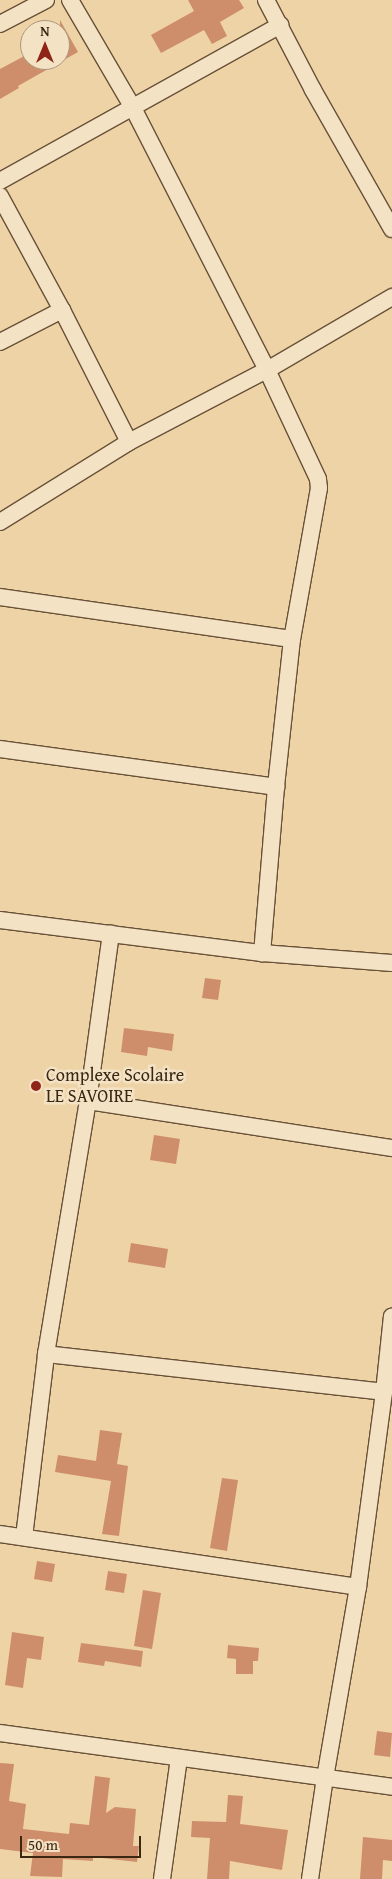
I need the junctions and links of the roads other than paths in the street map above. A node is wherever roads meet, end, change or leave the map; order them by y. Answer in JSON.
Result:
{"nodes":[{"id":1,"x":46,"y":0,"type":"edge"},
{"id":2,"x":70,"y":0,"type":"edge"},
{"id":3,"x":266,"y":0,"type":"edge"},
{"id":4,"x":0,"y":24,"type":"edge"},
{"id":5,"x":280,"y":26,"type":"junction"},
{"id":6,"x":132,"y":106,"type":"junction"},
{"id":7,"x":0,"y":181,"type":"edge"},
{"id":8,"x":0,"y":196,"type":"edge"},
{"id":9,"x":392,"y":229,"type":"edge"},
{"id":10,"x":392,"y":297,"type":"edge"},
{"id":11,"x":62,"y":310,"type":"junction"},
{"id":12,"x":0,"y":342,"type":"edge"},
{"id":13,"x":267,"y":370,"type":"junction"},
{"id":14,"x":129,"y":442,"type":"junction"},
{"id":15,"x":0,"y":522,"type":"edge"},
{"id":16,"x":0,"y":597,"type":"edge"},
{"id":17,"x":292,"y":639,"type":"junction"},
{"id":18,"x":0,"y":749,"type":"edge"},
{"id":19,"x":276,"y":787,"type":"junction"},
{"id":20,"x":0,"y":920,"type":"edge"},
{"id":21,"x":111,"y":934,"type":"junction"},
{"id":22,"x":262,"y":953,"type":"junction"},
{"id":23,"x":392,"y":963,"type":"edge"},
{"id":24,"x":88,"y":1101,"type":"junction"},
{"id":25,"x":392,"y":1148,"type":"edge"},
{"id":26,"x":392,"y":1316,"type":"edge"},
{"id":27,"x":46,"y":1354,"type":"junction"},
{"id":28,"x":384,"y":1392,"type":"junction"},
{"id":29,"x":0,"y":1534,"type":"edge"},
{"id":30,"x":24,"y":1537,"type":"junction"},
{"id":31,"x":358,"y":1587,"type":"junction"},
{"id":32,"x":0,"y":1733,"type":"edge"},
{"id":33,"x":179,"y":1758,"type":"junction"},
{"id":34,"x":325,"y":1778,"type":"junction"},
{"id":35,"x":392,"y":1787,"type":"edge"},
{"id":36,"x":162,"y":1879,"type":"edge"},
{"id":37,"x":310,"y":1879,"type":"edge"}],
"edges":[{"from":1,"to":4,"type":"street"},
{"from":2,"to":6,"type":"street"},
{"from":3,"to":5,"type":"street"},
{"from":5,"to":6,"type":"street"},
{"from":5,"to":9,"type":"street"},
{"from":6,"to":7,"type":"street"},
{"from":6,"to":13,"type":"street"},
{"from":8,"to":11,"type":"street"},
{"from":10,"to":13,"type":"street"},
{"from":11,"to":12,"type":"street"},
{"from":11,"to":14,"type":"street"},
{"from":13,"to":14,"type":"street"},
{"from":13,"to":17,"type":"street"},
{"from":14,"to":15,"type":"street"},
{"from":16,"to":17,"type":"street"},
{"from":17,"to":19,"type":"street"},
{"from":18,"to":19,"type":"street"},
{"from":19,"to":22,"type":"street"},
{"from":20,"to":21,"type":"street"},
{"from":21,"to":22,"type":"street"},
{"from":21,"to":24,"type":"street"},
{"from":22,"to":23,"type":"street"},
{"from":24,"to":25,"type":"street"},
{"from":24,"to":27,"type":"street"},
{"from":26,"to":28,"type":"street"},
{"from":27,"to":28,"type":"street"},
{"from":27,"to":30,"type":"street"},
{"from":28,"to":31,"type":"street"},
{"from":29,"to":30,"type":"street"},
{"from":30,"to":31,"type":"street"},
{"from":31,"to":34,"type":"street"},
{"from":32,"to":33,"type":"street"},
{"from":33,"to":34,"type":"street"},
{"from":33,"to":36,"type":"street"},
{"from":34,"to":35,"type":"street"},
{"from":34,"to":37,"type":"street"}]}
